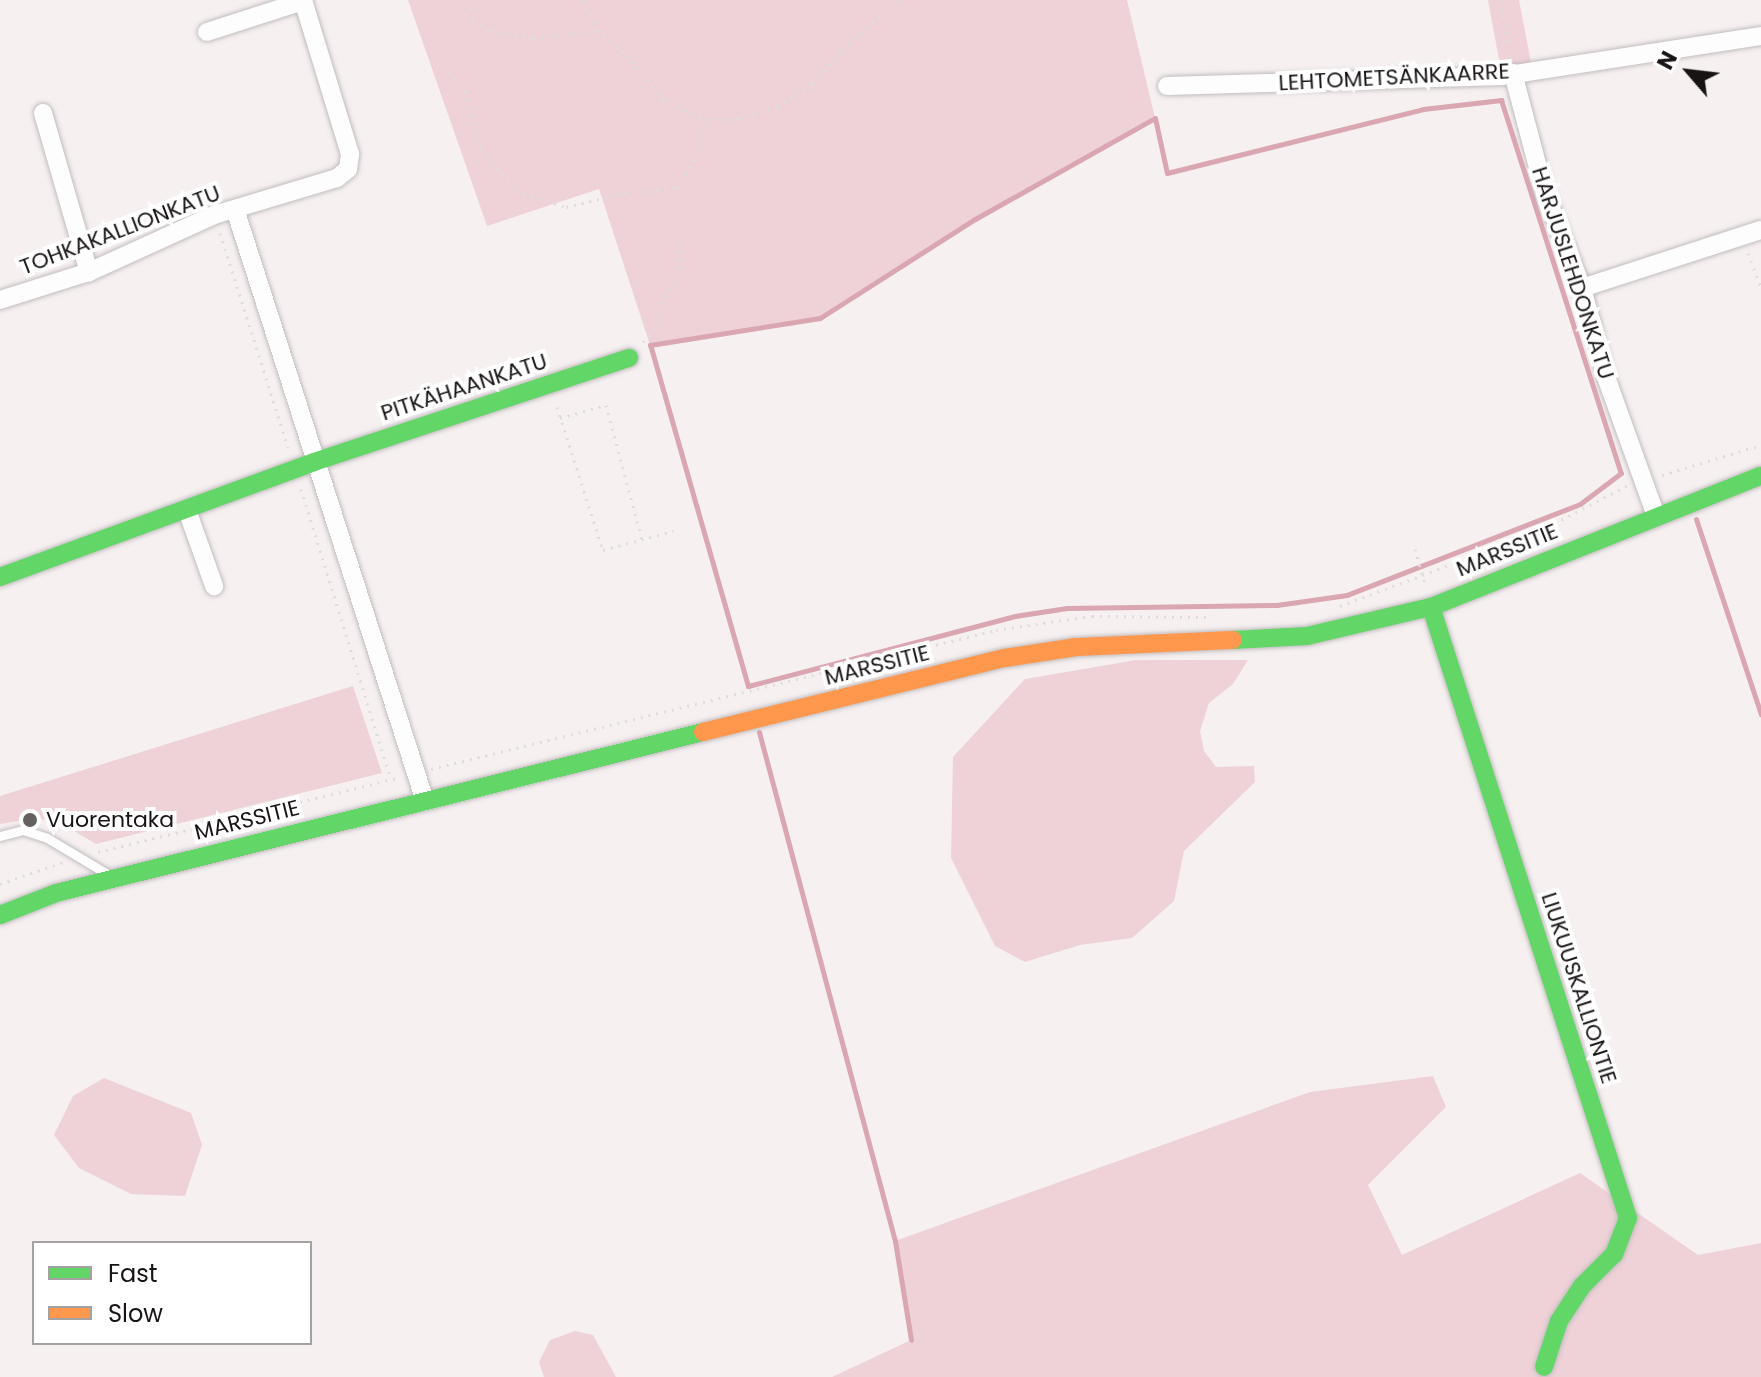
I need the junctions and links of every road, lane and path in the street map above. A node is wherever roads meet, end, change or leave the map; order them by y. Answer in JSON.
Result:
{"nodes":[{"id":1,"x":303,"y":0,"type":"edge"},
{"id":2,"x":468,"y":0,"type":"edge"},
{"id":3,"x":583,"y":0,"type":"edge"},
{"id":4,"x":899,"y":0,"type":"edge"},
{"id":5,"x":1500,"y":0,"type":"edge"},
{"id":6,"x":597,"y":31,"type":"junction"},
{"id":7,"x":207,"y":32,"type":"dead end"},
{"id":8,"x":1761,"y":36,"type":"edge"},
{"id":9,"x":448,"y":73,"type":"dead end"},
{"id":10,"x":1513,"y":73,"type":"junction"},
{"id":11,"x":1167,"y":86,"type":"dead end"},
{"id":12,"x":43,"y":113,"type":"dead end"},
{"id":13,"x":704,"y":119,"type":"junction"},
{"id":14,"x":677,"y":188,"type":"junction"},
{"id":15,"x":235,"y":209,"type":"junction"},
{"id":16,"x":214,"y":215,"type":"junction"},
{"id":17,"x":1761,"y":230,"type":"edge"},
{"id":18,"x":1741,"y":237,"type":"junction"},
{"id":19,"x":89,"y":272,"type":"junction"},
{"id":20,"x":1761,"y":287,"type":"edge"},
{"id":21,"x":1582,"y":288,"type":"junction"},
{"id":22,"x":0,"y":300,"type":"edge"},
{"id":23,"x":629,"y":358,"type":"joint"},
{"id":24,"x":549,"y":384,"type":"junction"},
{"id":25,"x":560,"y":418,"type":"junction"},
{"id":26,"x":314,"y":462,"type":"junction"},
{"id":27,"x":295,"y":469,"type":"junction"},
{"id":28,"x":1761,"y":476,"type":"edge"},
{"id":29,"x":187,"y":510,"type":"junction"},
{"id":30,"x":1656,"y":516,"type":"junction"},
{"id":31,"x":673,"y":531,"type":"dead end"},
{"id":32,"x":642,"y":539,"type":"junction"},
{"id":33,"x":1415,"y":549,"type":"dead end"},
{"id":34,"x":1421,"y":569,"type":"dead end"},
{"id":35,"x":0,"y":577,"type":"edge"},
{"id":36,"x":214,"y":586,"type":"dead end"},
{"id":37,"x":1431,"y":607,"type":"junction"},
{"id":38,"x":391,"y":779,"type":"dead end"},
{"id":39,"x":425,"y":801,"type":"junction"},
{"id":40,"x":0,"y":836,"type":"edge"},
{"id":41,"x":115,"y":879,"type":"junction"},
{"id":42,"x":1,"y":912,"type":"edge"},
{"id":43,"x":1544,"y":1367,"type":"dead end"}],
"edges":[{"from":1,"to":7,"type":"street"},
{"from":1,"to":15,"type":"street"},
{"from":2,"to":6,"type":"path"},
{"from":3,"to":6,"type":"path"},
{"from":4,"to":13,"type":"path"},
{"from":5,"to":10,"type":"path"},
{"from":6,"to":13,"type":"path"},
{"from":8,"to":10,"type":"street","name":"LEHTOMETSÄNKAARRE"},
{"from":9,"to":14,"type":"path"},
{"from":10,"to":11,"type":"street","name":"LEHTOMETSÄNKAARRE"},
{"from":10,"to":21,"type":"street","name":"HARJUSLEHDONKATU"},
{"from":12,"to":19,"type":"street"},
{"from":13,"to":14,"type":"path"},
{"from":14,"to":23,"type":"path"},
{"from":15,"to":16,"type":"street","name":"TOHKAKALLIONKATU"},
{"from":15,"to":26,"type":"street","name":"TOHKAKALLIONKATU"},
{"from":16,"to":19,"type":"street","name":"TOHKAKALLIONKATU"},
{"from":16,"to":27,"type":"path"},
{"from":17,"to":18,"type":"street"},
{"from":18,"to":20,"type":"path"},
{"from":18,"to":21,"type":"street"},
{"from":19,"to":22,"type":"street","name":"TOHKAKALLIONKATU"},
{"from":21,"to":30,"type":"street","name":"HARJUSLEHDONKATU"},
{"from":23,"to":24,"type":"main road","name":"PITKÄHAANKATU"},
{"from":24,"to":25,"type":"path"},
{"from":24,"to":26,"type":"main road","name":"PITKÄHAANKATU"},
{"from":25,"to":32,"type":"path"},
{"from":25,"to":32,"type":"path"},
{"from":26,"to":27,"type":"main road"},
{"from":26,"to":39,"type":"street","name":"TOHKAKALLIONKATU"},
{"from":27,"to":29,"type":"main road"},
{"from":27,"to":38,"type":"path"},
{"from":28,"to":30,"type":"main road","name":"MARSSITIE"},
{"from":29,"to":35,"type":"main road"},
{"from":29,"to":36,"type":"street"},
{"from":30,"to":37,"type":"main road","name":"MARSSITIE"},
{"from":31,"to":32,"type":"path"},
{"from":33,"to":34,"type":"path"},
{"from":37,"to":39,"type":"main road","name":"MARSSITIE"},
{"from":37,"to":43,"type":"main road","name":"LIUKUUSKALLIONTIE"},
{"from":39,"to":41,"type":"main road","name":"MARSSITIE"},
{"from":40,"to":41,"type":"lane"},
{"from":41,"to":42,"type":"main road","name":"MARSSITIE"}]}
